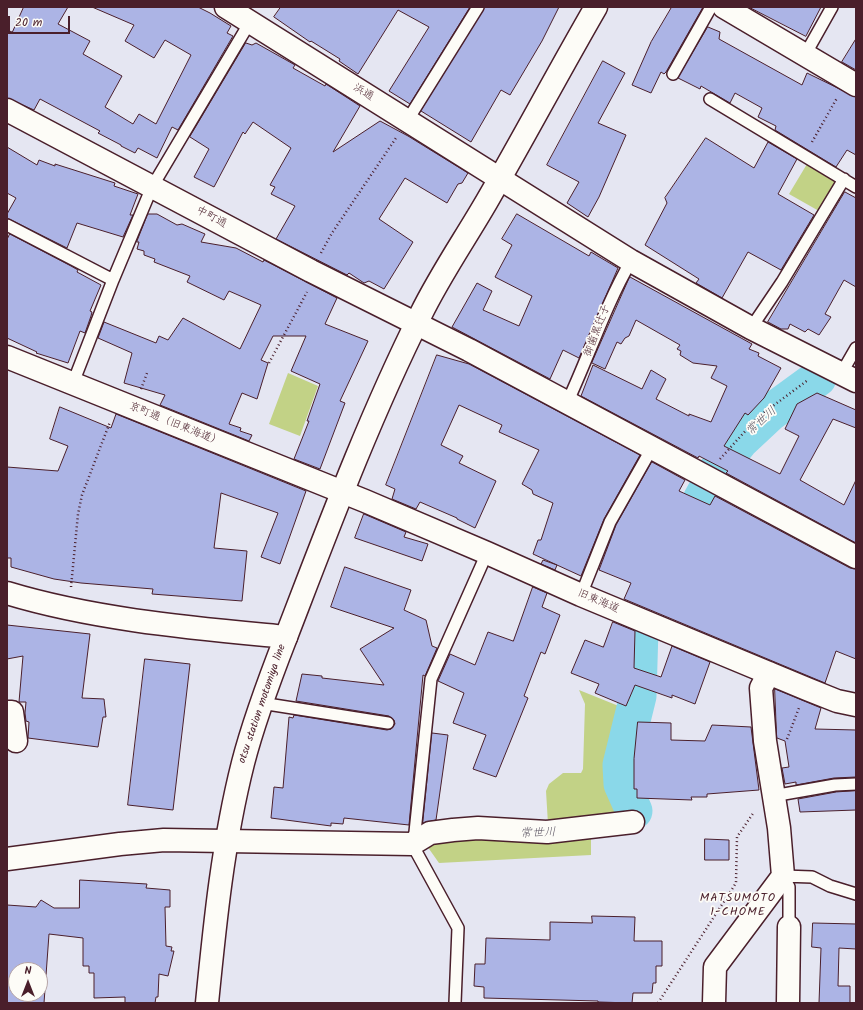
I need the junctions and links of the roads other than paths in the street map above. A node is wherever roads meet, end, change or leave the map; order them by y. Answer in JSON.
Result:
{"nodes":[{"id":1,"x":226,"y":7,"type":"edge"},
{"id":2,"x":478,"y":7,"type":"edge"},
{"id":3,"x":596,"y":7,"type":"edge"},
{"id":4,"x":711,"y":7,"type":"edge"},
{"id":5,"x":724,"y":7,"type":"edge"},
{"id":6,"x":832,"y":7,"type":"edge"},
{"id":7,"x":254,"y":15,"type":"edge"},
{"id":8,"x":805,"y":55,"type":"junction"},
{"id":9,"x":673,"y":74,"type":"dead end"},
{"id":10,"x":852,"y":82,"type":"edge"},
{"id":11,"x":710,"y":99,"type":"dead end"},
{"id":12,"x":7,"y":110,"type":"edge"},
{"id":13,"x":407,"y":121,"type":"junction"},
{"id":14,"x":500,"y":179,"type":"junction"},
{"id":15,"x":844,"y":179,"type":"junction"},
{"id":16,"x":152,"y":187,"type":"junction"},
{"id":17,"x":856,"y":187,"type":"edge"},
{"id":18,"x":7,"y":225,"type":"edge"},
{"id":19,"x":630,"y":261,"type":"junction"},
{"id":20,"x":113,"y":280,"type":"junction"},
{"id":21,"x":416,"y":324,"type":"junction"},
{"id":22,"x":751,"y":328,"type":"junction"},
{"id":23,"x":856,"y":348,"type":"edge"},
{"id":24,"x":7,"y":357,"type":"edge"},
{"id":25,"x":841,"y":374,"type":"edge"},
{"id":26,"x":73,"y":383,"type":"junction"},
{"id":27,"x":567,"y":403,"type":"junction"},
{"id":28,"x":652,"y":448,"type":"junction"},
{"id":29,"x":343,"y":492,"type":"junction"},
{"id":30,"x":487,"y":553,"type":"junction"},
{"id":31,"x":856,"y":557,"type":"edge"},
{"id":32,"x":7,"y":593,"type":"edge"},
{"id":33,"x":581,"y":595,"type":"junction"},
{"id":34,"x":286,"y":636,"type":"junction"},
{"id":35,"x":769,"y":673,"type":"junction"},
{"id":36,"x":261,"y":703,"type":"junction"},
{"id":37,"x":856,"y":706,"type":"edge"},
{"id":38,"x":7,"y":712,"type":"edge"},
{"id":39,"x":388,"y":723,"type":"dead end"},
{"id":40,"x":16,"y":741,"type":"dead end"},
{"id":41,"x":856,"y":784,"type":"edge"},
{"id":42,"x":784,"y":794,"type":"dead end"},
{"id":43,"x":633,"y":822,"type":"dead end"},
{"id":44,"x":226,"y":841,"type":"junction"},
{"id":45,"x":412,"y":844,"type":"junction"},
{"id":46,"x":7,"y":859,"type":"edge"},
{"id":47,"x":783,"y":876,"type":"junction"},
{"id":48,"x":856,"y":894,"type":"edge"},
{"id":49,"x":789,"y":927,"type":"joint"},
{"id":50,"x":207,"y":1003,"type":"edge"},
{"id":51,"x":455,"y":1003,"type":"edge"},
{"id":52,"x":714,"y":1003,"type":"edge"},
{"id":53,"x":788,"y":1003,"type":"edge"}],
"edges":[{"from":1,"to":7,"type":"street","name":"浜通"},
{"from":2,"to":13,"type":"lane"},
{"from":3,"to":14,"type":"street"},
{"from":4,"to":9,"type":"lane"},
{"from":5,"to":8,"type":"street"},
{"from":6,"to":8,"type":"lane"},
{"from":7,"to":13,"type":"street","name":"浜通"},
{"from":7,"to":16,"type":"lane"},
{"from":8,"to":10,"type":"street"},
{"from":11,"to":15,"type":"lane"},
{"from":12,"to":16,"type":"street","name":"中町通"},
{"from":13,"to":14,"type":"street","name":"浜通"},
{"from":14,"to":19,"type":"street","name":"浜通"},
{"from":14,"to":21,"type":"street"},
{"from":15,"to":17,"type":"lane"},
{"from":15,"to":22,"type":"lane"},
{"from":16,"to":20,"type":"lane"},
{"from":16,"to":21,"type":"street","name":"中町通"},
{"from":18,"to":20,"type":"lane"},
{"from":19,"to":22,"type":"street","name":"浜通"},
{"from":19,"to":27,"type":"lane","name":"御歯黒辻子"},
{"from":20,"to":26,"type":"lane"},
{"from":21,"to":27,"type":"street","name":"中町通"},
{"from":21,"to":29,"type":"street"},
{"from":22,"to":25,"type":"street","name":"浜通"},
{"from":23,"to":25,"type":"lane"},
{"from":24,"to":26,"type":"street","name":"京町通（旧東海道）"},
{"from":26,"to":29,"type":"street","name":"京町通（旧東海道）"},
{"from":27,"to":28,"type":"street","name":"中町通"},
{"from":28,"to":31,"type":"street","name":"中町通"},
{"from":28,"to":33,"type":"lane"},
{"from":29,"to":30,"type":"street","name":"旧東海道"},
{"from":29,"to":34,"type":"street"},
{"from":30,"to":33,"type":"street","name":"旧東海道"},
{"from":30,"to":45,"type":"lane"},
{"from":32,"to":34,"type":"street","name":"otsu station motomiya line"},
{"from":33,"to":35,"type":"street","name":"旧東海道"},
{"from":34,"to":36,"type":"street","name":"otsu station motomiya line"},
{"from":35,"to":37,"type":"street","name":"旧東海道"},
{"from":35,"to":47,"type":"street"},
{"from":36,"to":39,"type":"lane"},
{"from":36,"to":44,"type":"street","name":"otsu station motomiya line"},
{"from":38,"to":40,"type":"street"},
{"from":41,"to":42,"type":"lane"},
{"from":43,"to":45,"type":"street"},
{"from":44,"to":45,"type":"street"},
{"from":44,"to":46,"type":"street"},
{"from":44,"to":50,"type":"street","name":"otsu station motomiya line"},
{"from":45,"to":51,"type":"lane"},
{"from":47,"to":48,"type":"lane"},
{"from":47,"to":49,"type":"lane"},
{"from":47,"to":52,"type":"street"},
{"from":49,"to":53,"type":"street"}]}
